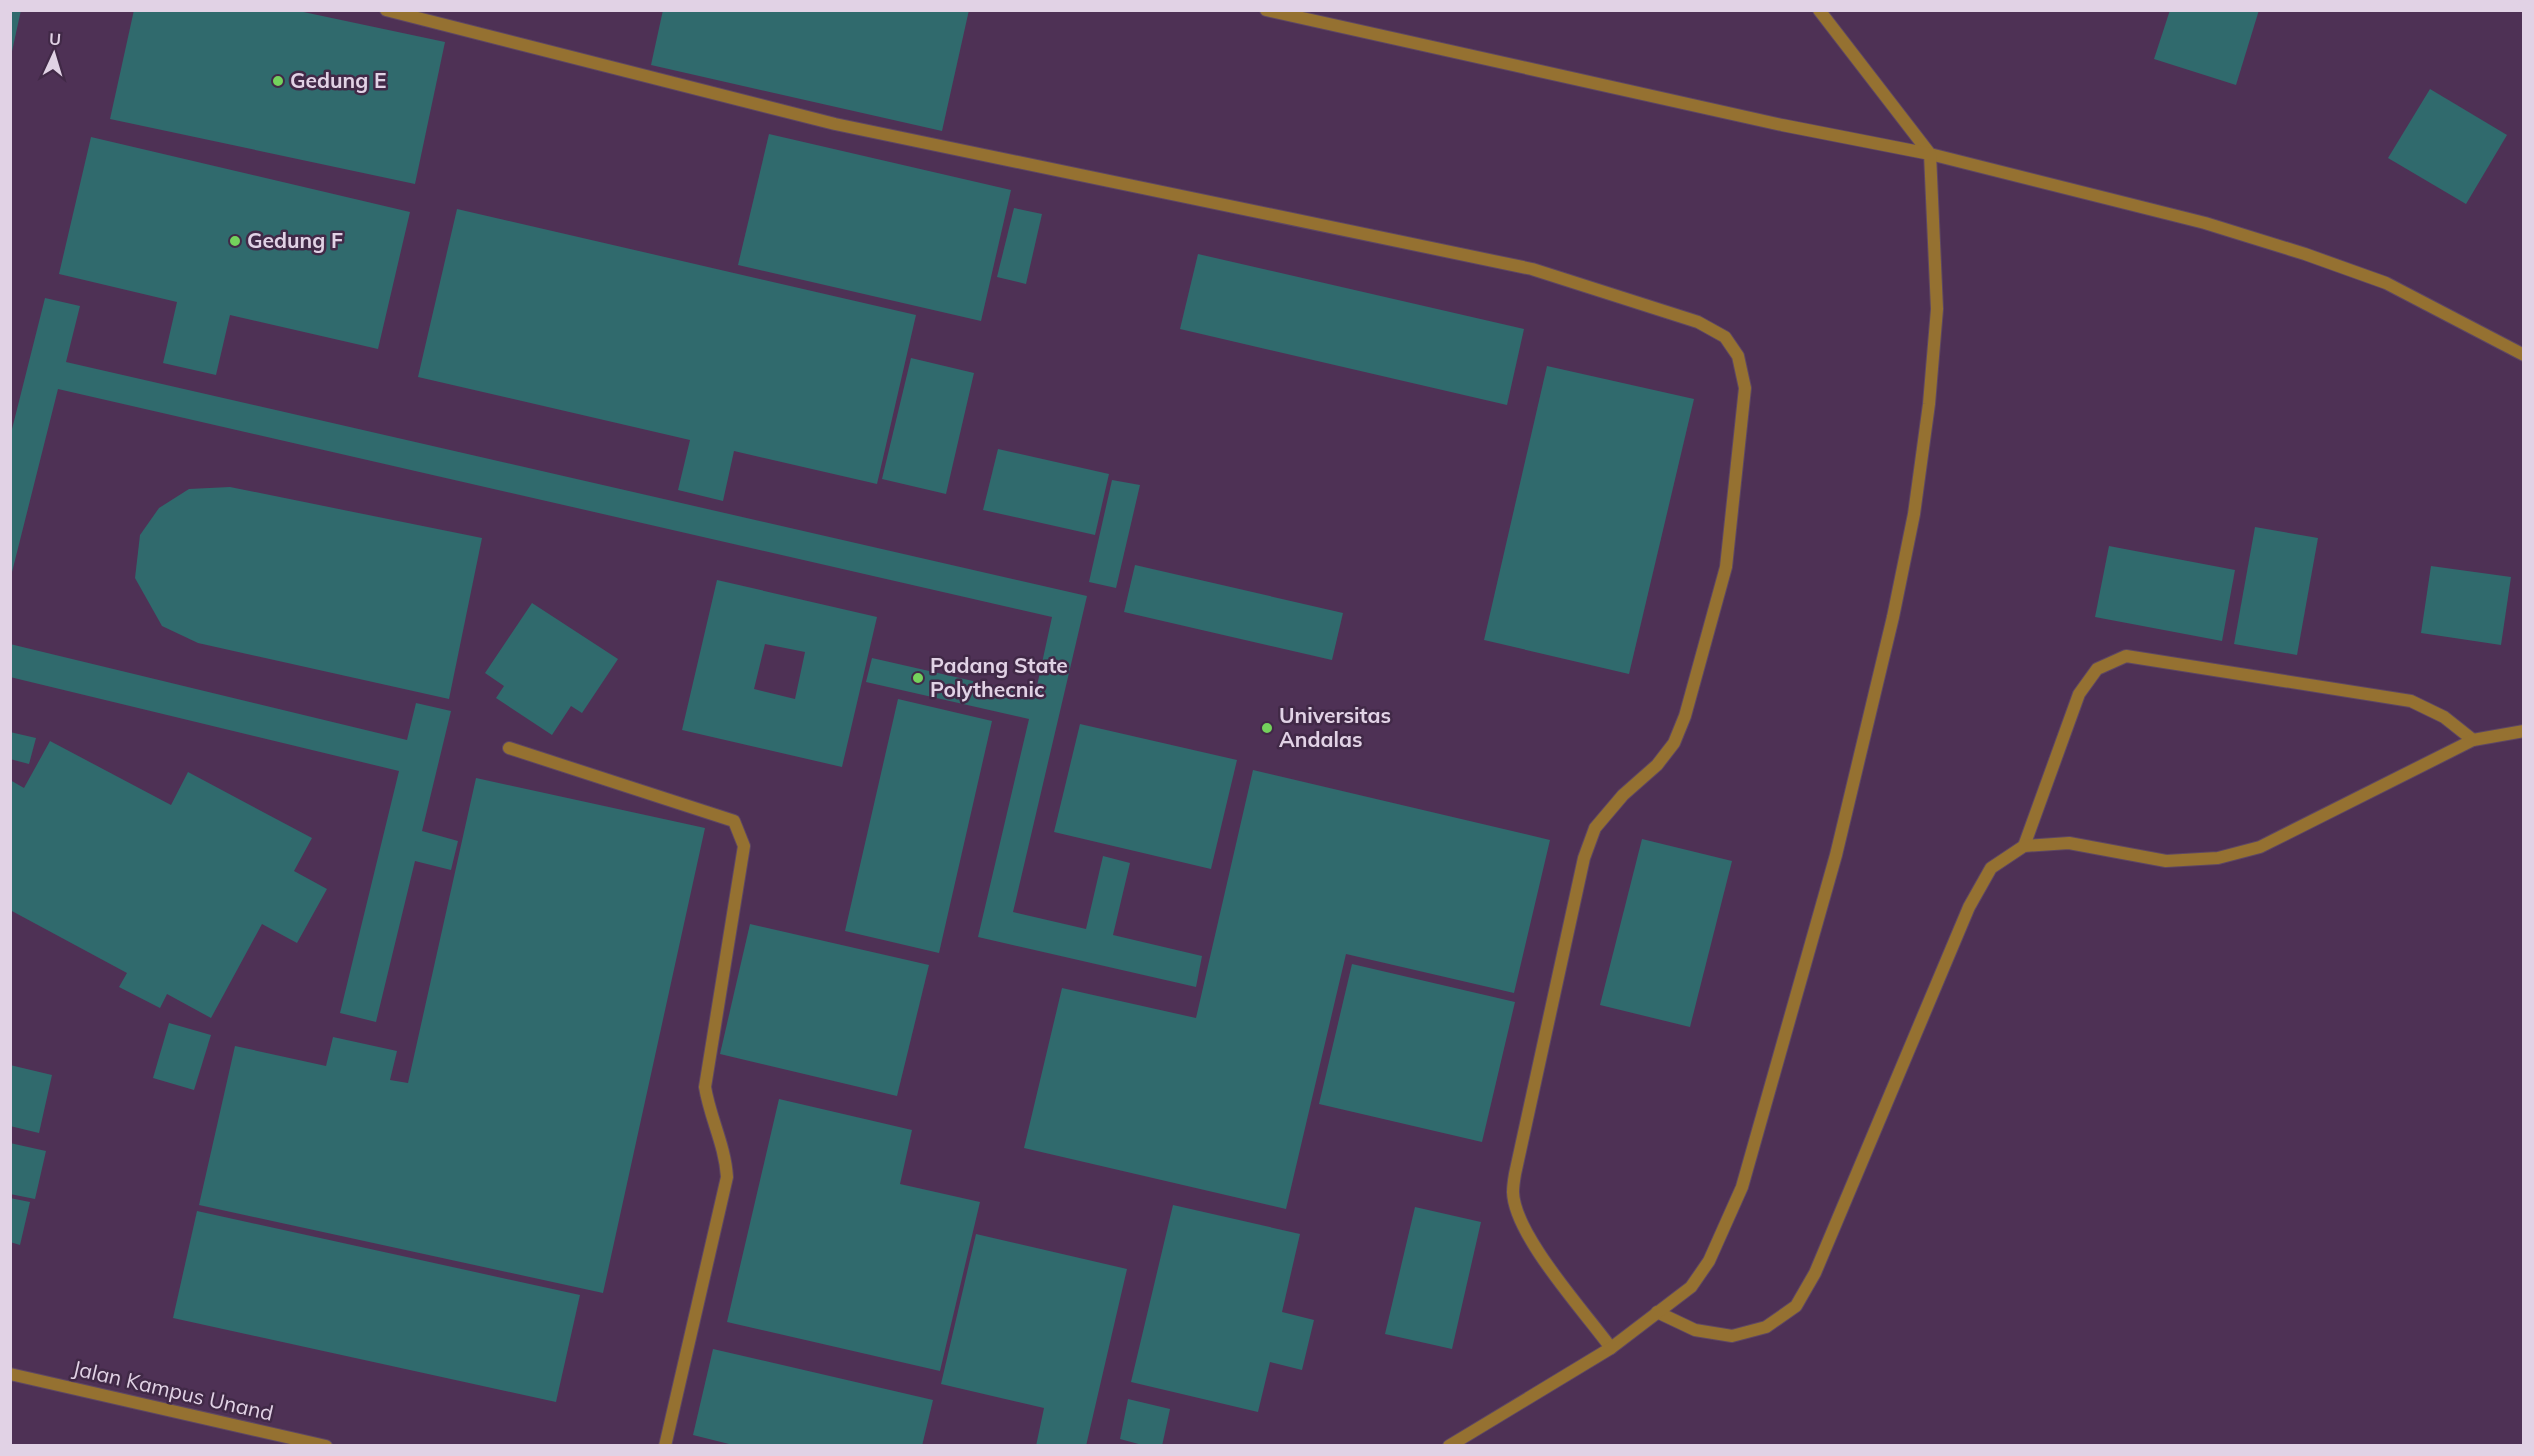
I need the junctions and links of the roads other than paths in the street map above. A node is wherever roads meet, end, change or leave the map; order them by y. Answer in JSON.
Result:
{"nodes":[{"id":1,"x":386,"y":10,"type":"edge"},
{"id":2,"x":1266,"y":10,"type":"edge"},
{"id":3,"x":1818,"y":10,"type":"edge"},
{"id":4,"x":1930,"y":154,"type":"junction"},
{"id":5,"x":2523,"y":355,"type":"edge"},
{"id":6,"x":2523,"y":731,"type":"edge"},
{"id":7,"x":2474,"y":740,"type":"junction"},
{"id":8,"x":509,"y":748,"type":"dead end"},
{"id":9,"x":2024,"y":846,"type":"junction"},
{"id":10,"x":1658,"y":1312,"type":"junction"},
{"id":11,"x":1611,"y":1348,"type":"junction"},
{"id":12,"x":10,"y":1374,"type":"edge"},
{"id":13,"x":326,"y":1446,"type":"edge"},
{"id":14,"x":665,"y":1446,"type":"edge"},
{"id":15,"x":1449,"y":1446,"type":"edge"}],
"edges":[{"from":1,"to":11,"type":"street"},
{"from":2,"to":4,"type":"street"},
{"from":3,"to":4,"type":"street"},
{"from":4,"to":5,"type":"street"},
{"from":4,"to":10,"type":"street"},
{"from":6,"to":7,"type":"street"},
{"from":7,"to":9,"type":"street"},
{"from":7,"to":9,"type":"street"},
{"from":8,"to":14,"type":"street"},
{"from":9,"to":10,"type":"street"},
{"from":10,"to":11,"type":"street"},
{"from":11,"to":15,"type":"street"},
{"from":12,"to":13,"type":"street","name":"Jalan Kampus Unand"}]}
